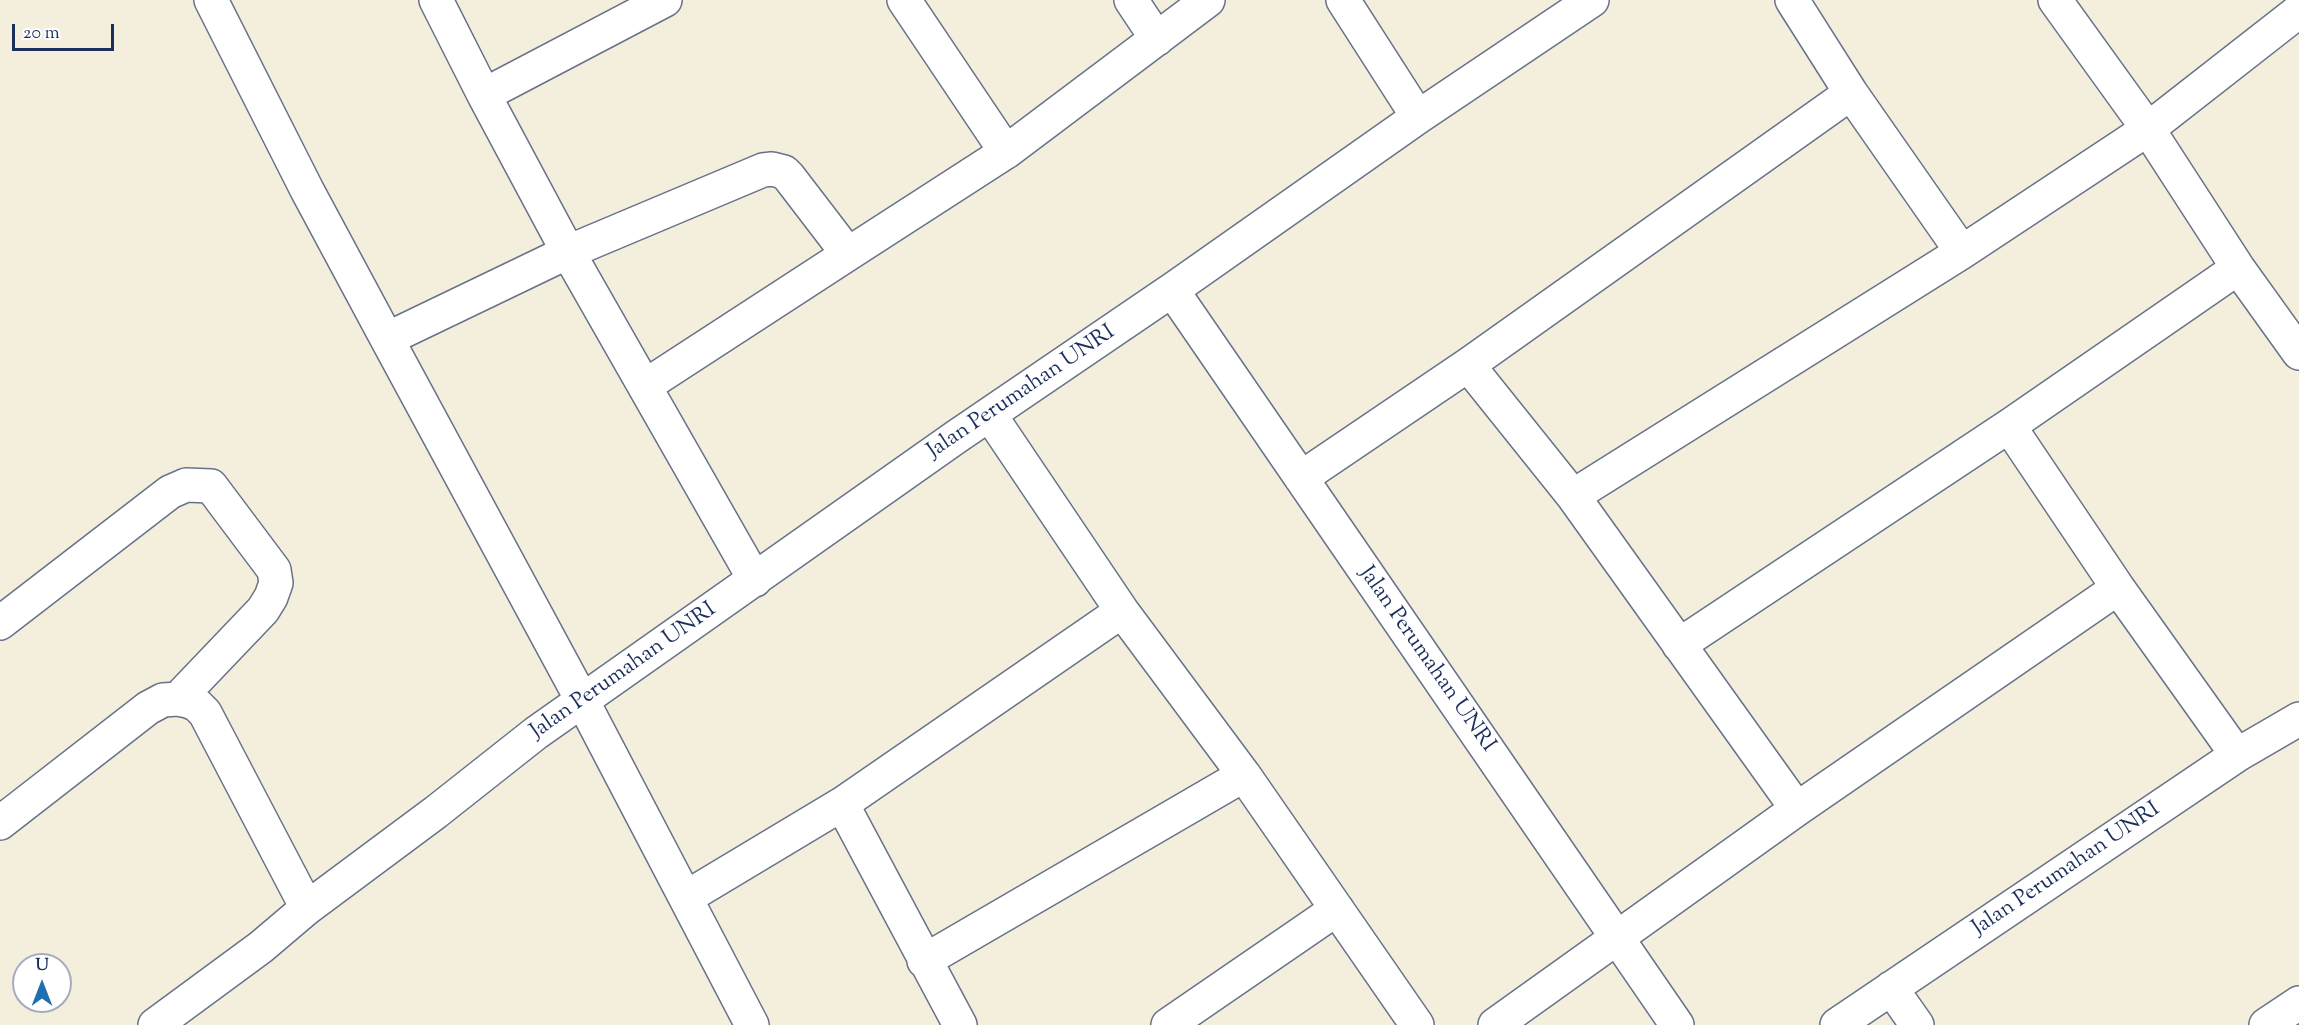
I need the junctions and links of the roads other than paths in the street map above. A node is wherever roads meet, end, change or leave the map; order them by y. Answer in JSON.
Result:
{"nodes":[{"id":1,"x":211,"y":0,"type":"edge"},
{"id":2,"x":436,"y":0,"type":"edge"},
{"id":3,"x":665,"y":0,"type":"edge"},
{"id":4,"x":904,"y":0,"type":"edge"},
{"id":5,"x":1131,"y":0,"type":"edge"},
{"id":6,"x":1208,"y":0,"type":"edge"},
{"id":7,"x":1342,"y":0,"type":"edge"},
{"id":8,"x":1792,"y":0,"type":"edge"},
{"id":9,"x":2055,"y":0,"type":"edge"},
{"id":10,"x":1572,"y":5,"type":"edge"},
{"id":11,"x":2299,"y":11,"type":"edge"},
{"id":12,"x":1157,"y":39,"type":"junction"},
{"id":13,"x":1851,"y":93,"type":"junction"},
{"id":14,"x":484,"y":95,"type":"junction"},
{"id":15,"x":1418,"y":117,"type":"junction"},
{"id":16,"x":2148,"y":129,"type":"junction"},
{"id":17,"x":1006,"y":152,"type":"junction"},
{"id":18,"x":568,"y":252,"type":"junction"},
{"id":19,"x":1962,"y":252,"type":"junction"},
{"id":20,"x":848,"y":254,"type":"junction"},
{"id":21,"x":2238,"y":268,"type":"junction"},
{"id":22,"x":1172,"y":290,"type":"junction"},
{"id":23,"x":387,"y":339,"type":"junction"},
{"id":24,"x":2299,"y":353,"type":"edge"},
{"id":25,"x":1468,"y":365,"type":"junction"},
{"id":26,"x":645,"y":386,"type":"junction"},
{"id":27,"x":990,"y":415,"type":"junction"},
{"id":28,"x":2009,"y":426,"type":"junction"},
{"id":29,"x":1301,"y":478,"type":"junction"},
{"id":30,"x":1574,"y":496,"type":"junction"},
{"id":31,"x":755,"y":580,"type":"junction"},
{"id":32,"x":2118,"y":588,"type":"junction"},
{"id":33,"x":1122,"y":611,"type":"junction"},
{"id":34,"x":0,"y":622,"type":"edge"},
{"id":35,"x":1679,"y":645,"type":"junction"},
{"id":36,"x":178,"y":699,"type":"junction"},
{"id":37,"x":582,"y":700,"type":"junction"},
{"id":38,"x":2299,"y":720,"type":"edge"},
{"id":39,"x":2237,"y":755,"type":"junction"},
{"id":40,"x":1244,"y":775,"type":"junction"},
{"id":41,"x":842,"y":804,"type":"junction"},
{"id":42,"x":1797,"y":809,"type":"junction"},
{"id":43,"x":0,"y":823,"type":"edge"},
{"id":44,"x":687,"y":897,"type":"junction"},
{"id":45,"x":307,"y":908,"type":"junction"},
{"id":46,"x":1337,"y":909,"type":"junction"},
{"id":47,"x":1617,"y":937,"type":"junction"},
{"id":48,"x":924,"y":960,"type":"junction"},
{"id":49,"x":1891,"y":988,"type":"junction"},
{"id":50,"x":2299,"y":1003,"type":"edge"},
{"id":51,"x":155,"y":1025,"type":"edge"},
{"id":52,"x":752,"y":1025,"type":"edge"},
{"id":53,"x":960,"y":1025,"type":"edge"},
{"id":54,"x":1168,"y":1025,"type":"edge"},
{"id":55,"x":1417,"y":1025,"type":"edge"},
{"id":56,"x":1495,"y":1025,"type":"edge"},
{"id":57,"x":1677,"y":1025,"type":"edge"},
{"id":58,"x":1837,"y":1025,"type":"edge"},
{"id":59,"x":1917,"y":1025,"type":"edge"},
{"id":60,"x":2266,"y":1025,"type":"edge"}],
"edges":[{"from":1,"to":23,"type":"street"},
{"from":2,"to":14,"type":"street"},
{"from":3,"to":14,"type":"street"},
{"from":4,"to":17,"type":"street"},
{"from":5,"to":12,"type":"street"},
{"from":6,"to":12,"type":"street"},
{"from":7,"to":15,"type":"street"},
{"from":8,"to":13,"type":"street"},
{"from":9,"to":16,"type":"street"},
{"from":10,"to":15,"type":"street"},
{"from":11,"to":16,"type":"street"},
{"from":12,"to":17,"type":"street"},
{"from":13,"to":19,"type":"street"},
{"from":13,"to":25,"type":"street"},
{"from":14,"to":18,"type":"street"},
{"from":15,"to":22,"type":"street"},
{"from":16,"to":19,"type":"street"},
{"from":16,"to":21,"type":"street"},
{"from":17,"to":20,"type":"street"},
{"from":18,"to":20,"type":"street"},
{"from":18,"to":23,"type":"street"},
{"from":18,"to":26,"type":"street"},
{"from":19,"to":30,"type":"street"},
{"from":20,"to":26,"type":"street"},
{"from":21,"to":24,"type":"street"},
{"from":21,"to":28,"type":"street"},
{"from":22,"to":27,"type":"street","name":"Jalan Perumahan UNRI"},
{"from":22,"to":29,"type":"street","name":"Jalan Perumahan UNRI"},
{"from":23,"to":37,"type":"street"},
{"from":25,"to":29,"type":"street"},
{"from":25,"to":30,"type":"street"},
{"from":26,"to":31,"type":"street"},
{"from":27,"to":31,"type":"street","name":"Jalan Perumahan UNRI"},
{"from":27,"to":33,"type":"street"},
{"from":28,"to":32,"type":"street"},
{"from":28,"to":35,"type":"street"},
{"from":29,"to":47,"type":"street","name":"Jalan Perumahan UNRI"},
{"from":30,"to":35,"type":"street"},
{"from":31,"to":37,"type":"street","name":"Jalan Perumahan UNRI"},
{"from":32,"to":39,"type":"street"},
{"from":32,"to":42,"type":"street"},
{"from":33,"to":40,"type":"street"},
{"from":33,"to":41,"type":"street"},
{"from":34,"to":36,"type":"street"},
{"from":35,"to":42,"type":"street"},
{"from":36,"to":43,"type":"street"},
{"from":36,"to":45,"type":"street"},
{"from":37,"to":44,"type":"street"},
{"from":37,"to":45,"type":"street","name":"Jalan Perumahan UNRI"},
{"from":38,"to":39,"type":"street","name":"Jalan Perumahan UNRI"},
{"from":39,"to":49,"type":"street","name":"Jalan Perumahan UNRI"},
{"from":40,"to":46,"type":"street"},
{"from":40,"to":48,"type":"street"},
{"from":41,"to":44,"type":"street"},
{"from":41,"to":48,"type":"street"},
{"from":42,"to":47,"type":"street"},
{"from":44,"to":52,"type":"street"},
{"from":45,"to":51,"type":"street","name":"Jalan Perumahan UNRI"},
{"from":46,"to":54,"type":"street"},
{"from":46,"to":55,"type":"street"},
{"from":47,"to":56,"type":"street"},
{"from":47,"to":57,"type":"street","name":"Jalan Perumahan UNRI"},
{"from":48,"to":53,"type":"street"},
{"from":49,"to":58,"type":"street","name":"Jalan Perumahan UNRI"},
{"from":49,"to":59,"type":"street"},
{"from":50,"to":60,"type":"street"}]}
